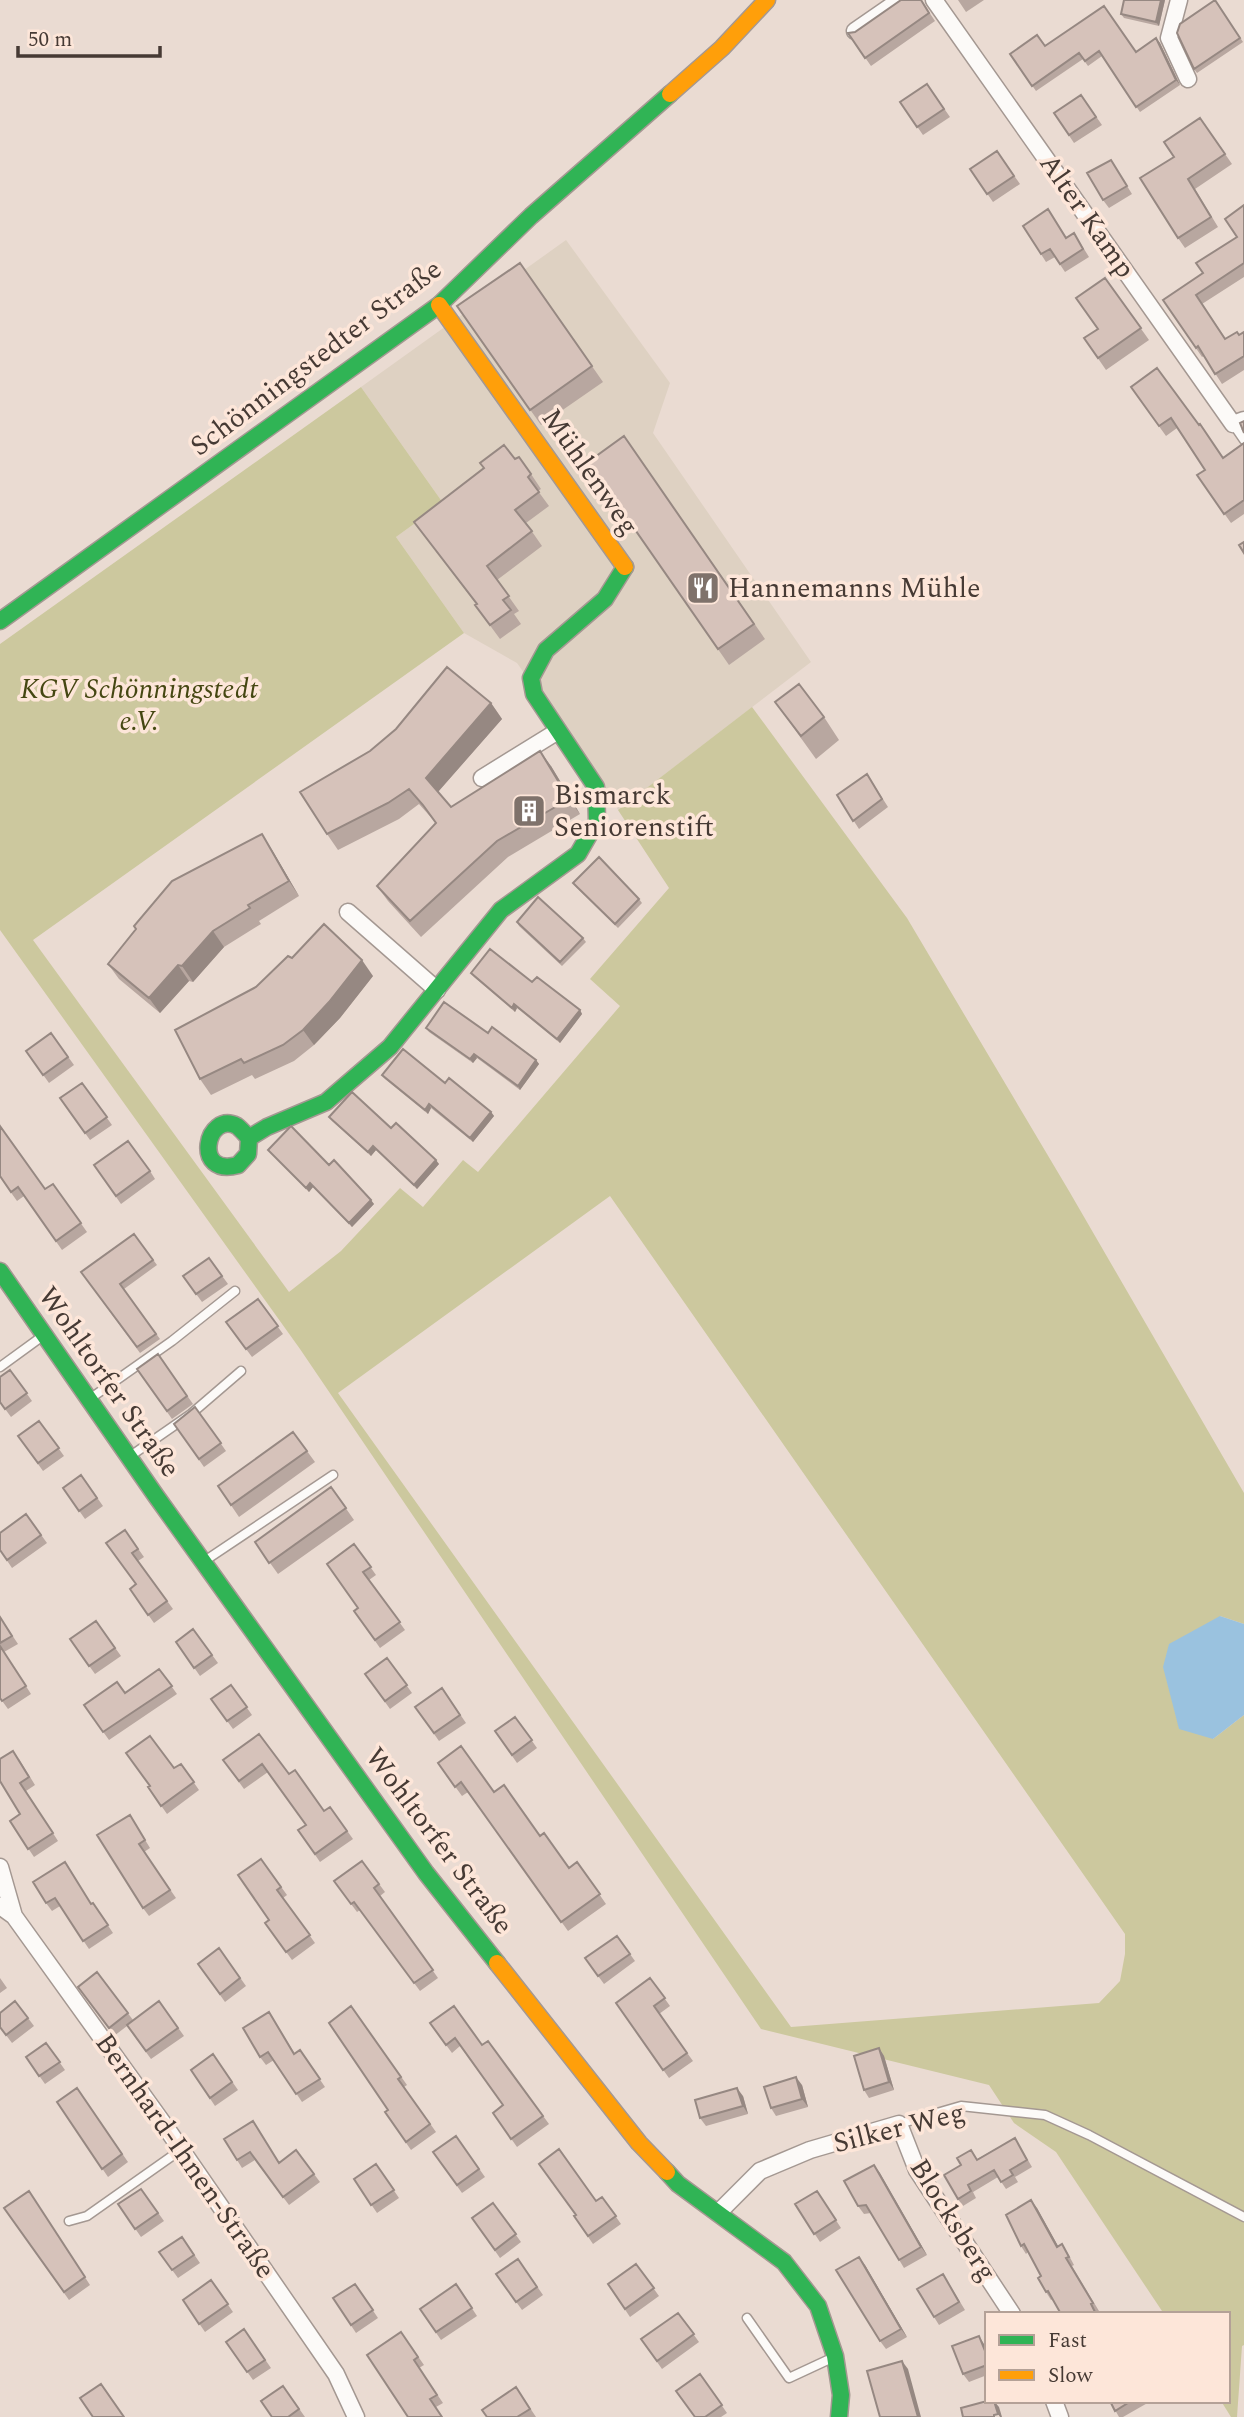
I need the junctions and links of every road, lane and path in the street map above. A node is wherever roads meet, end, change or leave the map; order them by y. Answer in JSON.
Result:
{"nodes":[{"id":1,"x":767,"y":0,"type":"edge"},
{"id":2,"x":900,"y":0,"type":"edge"},
{"id":3,"x":934,"y":0,"type":"edge"},
{"id":4,"x":1179,"y":0,"type":"edge"},
{"id":5,"x":855,"y":31,"type":"edge"},
{"id":6,"x":1188,"y":79,"type":"dead end"},
{"id":7,"x":439,"y":305,"type":"junction"},
{"id":8,"x":1239,"y":422,"type":"edge"},
{"id":9,"x":1244,"y":440,"type":"edge"},
{"id":10,"x":0,"y":621,"type":"edge"},
{"id":11,"x":558,"y":731,"type":"junction"},
{"id":12,"x":482,"y":778,"type":"dead end"},
{"id":13,"x":348,"y":912,"type":"dead end"},
{"id":14,"x":438,"y":990,"type":"junction"},
{"id":15,"x":249,"y":1138,"type":"dead end"},
{"id":16,"x":3,"y":1282,"type":"edge"},
{"id":17,"x":235,"y":1291,"type":"dead end"},
{"id":18,"x":44,"y":1335,"type":"junction"},
{"id":19,"x":0,"y":1367,"type":"edge"},
{"id":20,"x":241,"y":1371,"type":"dead end"},
{"id":21,"x":89,"y":1399,"type":"junction"},
{"id":22,"x":129,"y":1457,"type":"junction"},
{"id":23,"x":333,"y":1475,"type":"dead end"},
{"id":24,"x":204,"y":1562,"type":"junction"},
{"id":25,"x":0,"y":1867,"type":"edge"},
{"id":26,"x":0,"y":1906,"type":"edge"},
{"id":27,"x":14,"y":1916,"type":"junction"},
{"id":28,"x":899,"y":2124,"type":"junction"},
{"id":29,"x":182,"y":2149,"type":"junction"},
{"id":30,"x":718,"y":2213,"type":"junction"},
{"id":31,"x":1244,"y":2217,"type":"edge"},
{"id":32,"x":68,"y":2221,"type":"dead end"},
{"id":33,"x":1011,"y":2312,"type":"edge"},
{"id":34,"x":747,"y":2318,"type":"dead end"},
{"id":35,"x":835,"y":2356,"type":"junction"},
{"id":36,"x":356,"y":2417,"type":"edge"},
{"id":37,"x":839,"y":2417,"type":"edge"}],
"edges":[{"from":1,"to":7,"type":"street","name":"Schönningstedter Straße"},
{"from":2,"to":5,"type":"street"},
{"from":3,"to":8,"type":"street","name":"Alter Kamp"},
{"from":4,"to":6,"type":"street"},
{"from":7,"to":10,"type":"street","name":"Schönningstedter Straße"},
{"from":7,"to":11,"type":"street","name":"Mühlenweg"},
{"from":8,"to":9,"type":"lane"},
{"from":11,"to":12,"type":"street"},
{"from":11,"to":14,"type":"street","name":"Mühlenweg"},
{"from":13,"to":14,"type":"street"},
{"from":14,"to":15,"type":"street","name":"Mühlenweg"},
{"from":16,"to":18,"type":"street","name":"Wohltorfer Straße"},
{"from":17,"to":21,"type":"lane"},
{"from":18,"to":19,"type":"lane"},
{"from":18,"to":21,"type":"street","name":"Wohltorfer Straße"},
{"from":20,"to":22,"type":"lane"},
{"from":21,"to":22,"type":"street","name":"Wohltorfer Straße"},
{"from":22,"to":24,"type":"street","name":"Wohltorfer Straße"},
{"from":23,"to":24,"type":"lane"},
{"from":24,"to":30,"type":"street","name":"Wohltorfer Straße"},
{"from":25,"to":27,"type":"street"},
{"from":26,"to":27,"type":"street","name":"Bernhard-Ihnen-Straße"},
{"from":27,"to":29,"type":"street","name":"Bernhard-Ihnen-Straße"},
{"from":28,"to":30,"type":"street","name":"Silker Weg"},
{"from":28,"to":31,"type":"lane","name":"Silker Weg"},
{"from":28,"to":33,"type":"street","name":"Blocksberg"},
{"from":29,"to":32,"type":"lane"},
{"from":29,"to":36,"type":"street","name":"Bernhard-Ihnen-Straße"},
{"from":30,"to":35,"type":"street","name":"Wohltorfer Straße"},
{"from":34,"to":35,"type":"lane"},
{"from":35,"to":37,"type":"street","name":"Wohltorfer Straße"}]}
